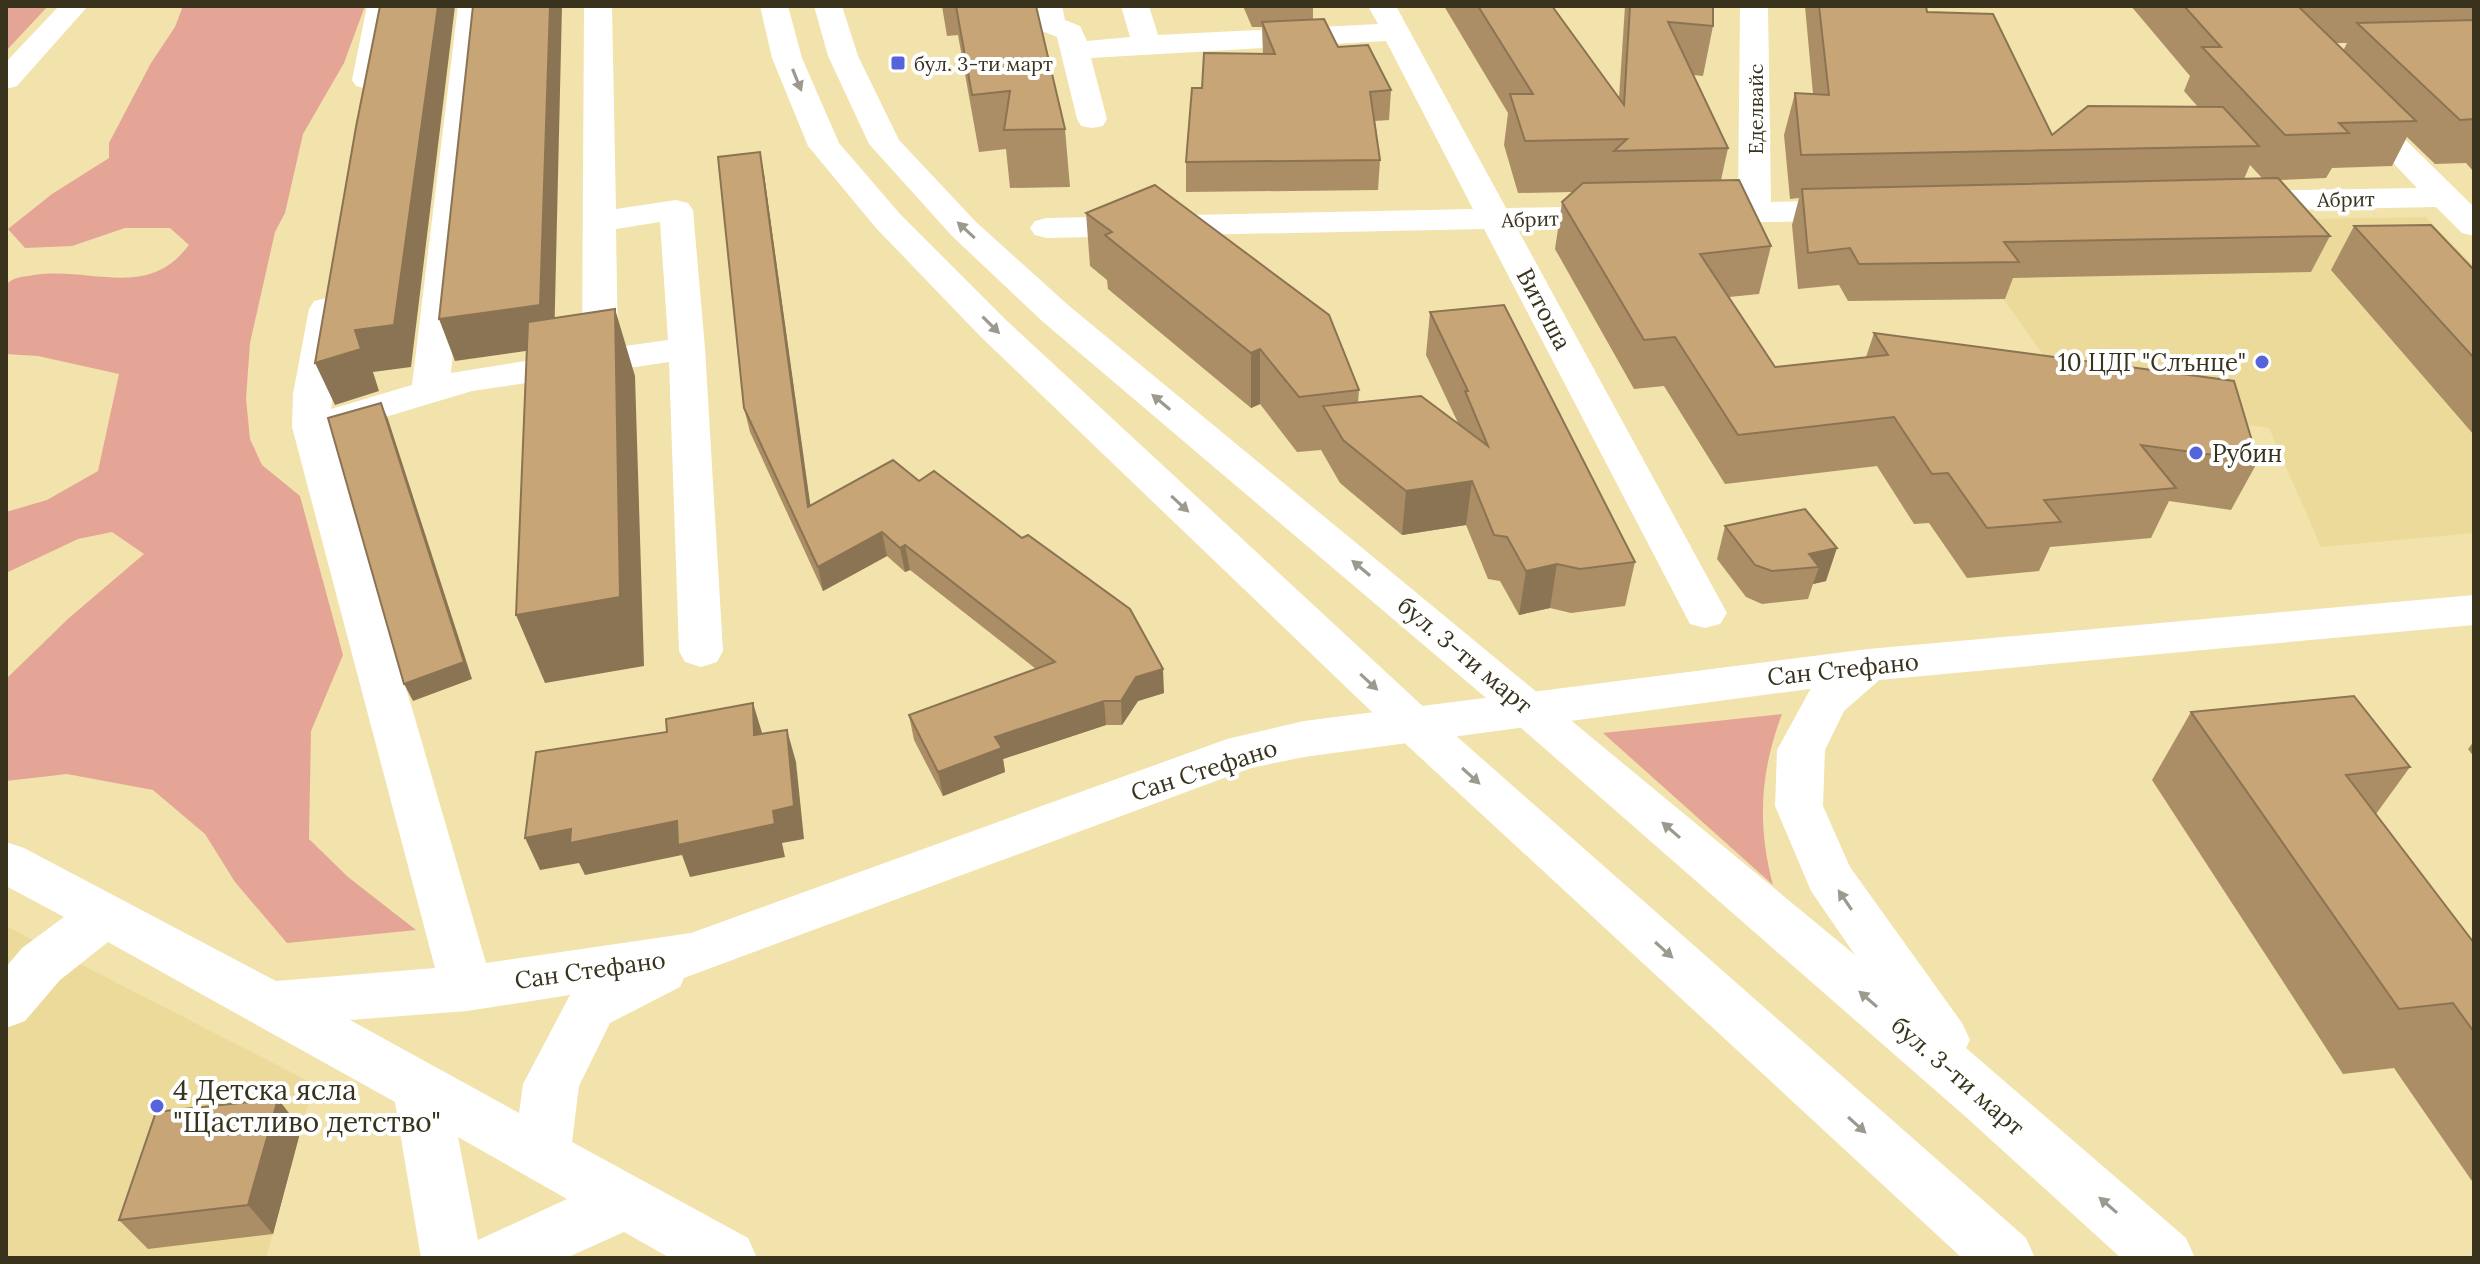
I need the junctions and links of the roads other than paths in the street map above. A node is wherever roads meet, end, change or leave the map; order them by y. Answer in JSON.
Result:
{"nodes":[{"id":1,"x":74,"y":6,"type":"edge"},
{"id":2,"x":472,"y":6,"type":"edge"},
{"id":3,"x":598,"y":6,"type":"edge"},
{"id":4,"x":774,"y":6,"type":"edge"},
{"id":5,"x":828,"y":6,"type":"edge"},
{"id":6,"x":1048,"y":6,"type":"edge"},
{"id":7,"x":1135,"y":6,"type":"edge"},
{"id":8,"x":1754,"y":6,"type":"edge"},
{"id":9,"x":379,"y":9,"type":"edge"},
{"id":10,"x":1389,"y":19,"type":"edge"},
{"id":11,"x":1146,"y":44,"type":"junction"},
{"id":12,"x":1074,"y":51,"type":"junction"},
{"id":13,"x":6,"y":80,"type":"edge"},
{"id":14,"x":2334,"y":86,"type":"edge"},
{"id":15,"x":360,"y":117,"type":"edge"},
{"id":16,"x":1092,"y":119,"type":"dead end"},
{"id":17,"x":2445,"y":197,"type":"junction"},
{"id":18,"x":2210,"y":202,"type":"edge"},
{"id":19,"x":1881,"y":209,"type":"edge"},
{"id":20,"x":1755,"y":212,"type":"junction"},
{"id":21,"x":1497,"y":220,"type":"junction"},
{"id":22,"x":600,"y":221,"type":"junction"},
{"id":23,"x":2474,"y":226,"type":"edge"},
{"id":24,"x":1047,"y":228,"type":"dead end"},
{"id":25,"x":333,"y":271,"type":"edge"},
{"id":26,"x":687,"y":348,"type":"junction"},
{"id":27,"x":600,"y":360,"type":"junction"},
{"id":28,"x":430,"y":390,"type":"junction"},
{"id":29,"x":311,"y":427,"type":"junction"},
{"id":30,"x":2474,"y":610,"type":"edge"},
{"id":31,"x":1705,"y":613,"type":"dead end"},
{"id":32,"x":701,"y":651,"type":"dead end"},
{"id":33,"x":1868,"y":665,"type":"junction"},
{"id":34,"x":1528,"y":708,"type":"junction"},
{"id":35,"x":1413,"y":724,"type":"junction"},
{"id":36,"x":16,"y":876,"type":"edge"},
{"id":37,"x":105,"y":915,"type":"junction"},
{"id":38,"x":692,"y":955,"type":"junction"},
{"id":39,"x":467,"y":988,"type":"junction"},
{"id":40,"x":271,"y":1004,"type":"junction"},
{"id":41,"x":6,"y":1005,"type":"edge"},
{"id":42,"x":420,"y":1086,"type":"junction"},
{"id":43,"x":1987,"y":1100,"type":"junction"},
{"id":44,"x":542,"y":1155,"type":"junction"},
{"id":45,"x":626,"y":1202,"type":"junction"},
{"id":46,"x":451,"y":1258,"type":"edge"},
{"id":47,"x":500,"y":1258,"type":"edge"},
{"id":48,"x":727,"y":1258,"type":"edge"},
{"id":49,"x":2005,"y":1258,"type":"edge"},
{"id":50,"x":2165,"y":1258,"type":"edge"}],
"edges":[{"from":1,"to":13,"type":"street"},
{"from":2,"to":28,"type":"street"},
{"from":3,"to":22,"type":"street"},
{"from":4,"to":35,"type":"street","one_way":true},
{"from":34,"to":5,"type":"street","name":"бул. 3-ти март","one_way":true},
{"from":6,"to":12,"type":"street"},
{"from":7,"to":11,"type":"street"},
{"from":8,"to":20,"type":"street","name":"Еделвайс"},
{"from":9,"to":15,"type":"street"},
{"from":10,"to":11,"type":"street"},
{"from":10,"to":21,"type":"street","name":"Витоша"},
{"from":11,"to":12,"type":"street"},
{"from":12,"to":16,"type":"street"},
{"from":14,"to":17,"type":"street"},
{"from":17,"to":18,"type":"street","name":"Абрит"},
{"from":17,"to":23,"type":"street"},
{"from":19,"to":20,"type":"street","name":"Абрит"},
{"from":20,"to":21,"type":"street","name":"Абрит"},
{"from":21,"to":24,"type":"street","name":"Абрит"},
{"from":21,"to":31,"type":"street","name":"Витоша"},
{"from":22,"to":26,"type":"street"},
{"from":22,"to":27,"type":"street"},
{"from":25,"to":29,"type":"street"},
{"from":26,"to":27,"type":"street"},
{"from":26,"to":32,"type":"street"},
{"from":27,"to":28,"type":"street"},
{"from":28,"to":29,"type":"street"},
{"from":29,"to":39,"type":"street"},
{"from":30,"to":33,"type":"street","name":"Сан Стефано"},
{"from":33,"to":34,"type":"street","name":"Сан Стефано"},
{"from":43,"to":33,"type":"street","one_way":true},
{"from":34,"to":35,"type":"street","name":"Сан Стефано"},
{"from":43,"to":34,"type":"street","name":"бул. 3-ти март","one_way":true},
{"from":35,"to":38,"type":"street","name":"Сан Стефано"},
{"from":35,"to":49,"type":"street","one_way":true},
{"from":36,"to":37,"type":"street"},
{"from":37,"to":40,"type":"street"},
{"from":37,"to":41,"type":"street"},
{"from":38,"to":39,"type":"street","name":"Сан Стефано"},
{"from":38,"to":44,"type":"street"},
{"from":39,"to":40,"type":"street","name":"Сан Стефано"},
{"from":40,"to":42,"type":"street"},
{"from":42,"to":44,"type":"street"},
{"from":42,"to":46,"type":"street"},
{"from":50,"to":43,"type":"street","name":"бул. 3-ти март","one_way":true},
{"from":44,"to":45,"type":"street"},
{"from":45,"to":47,"type":"street"},
{"from":45,"to":48,"type":"street"}]}
